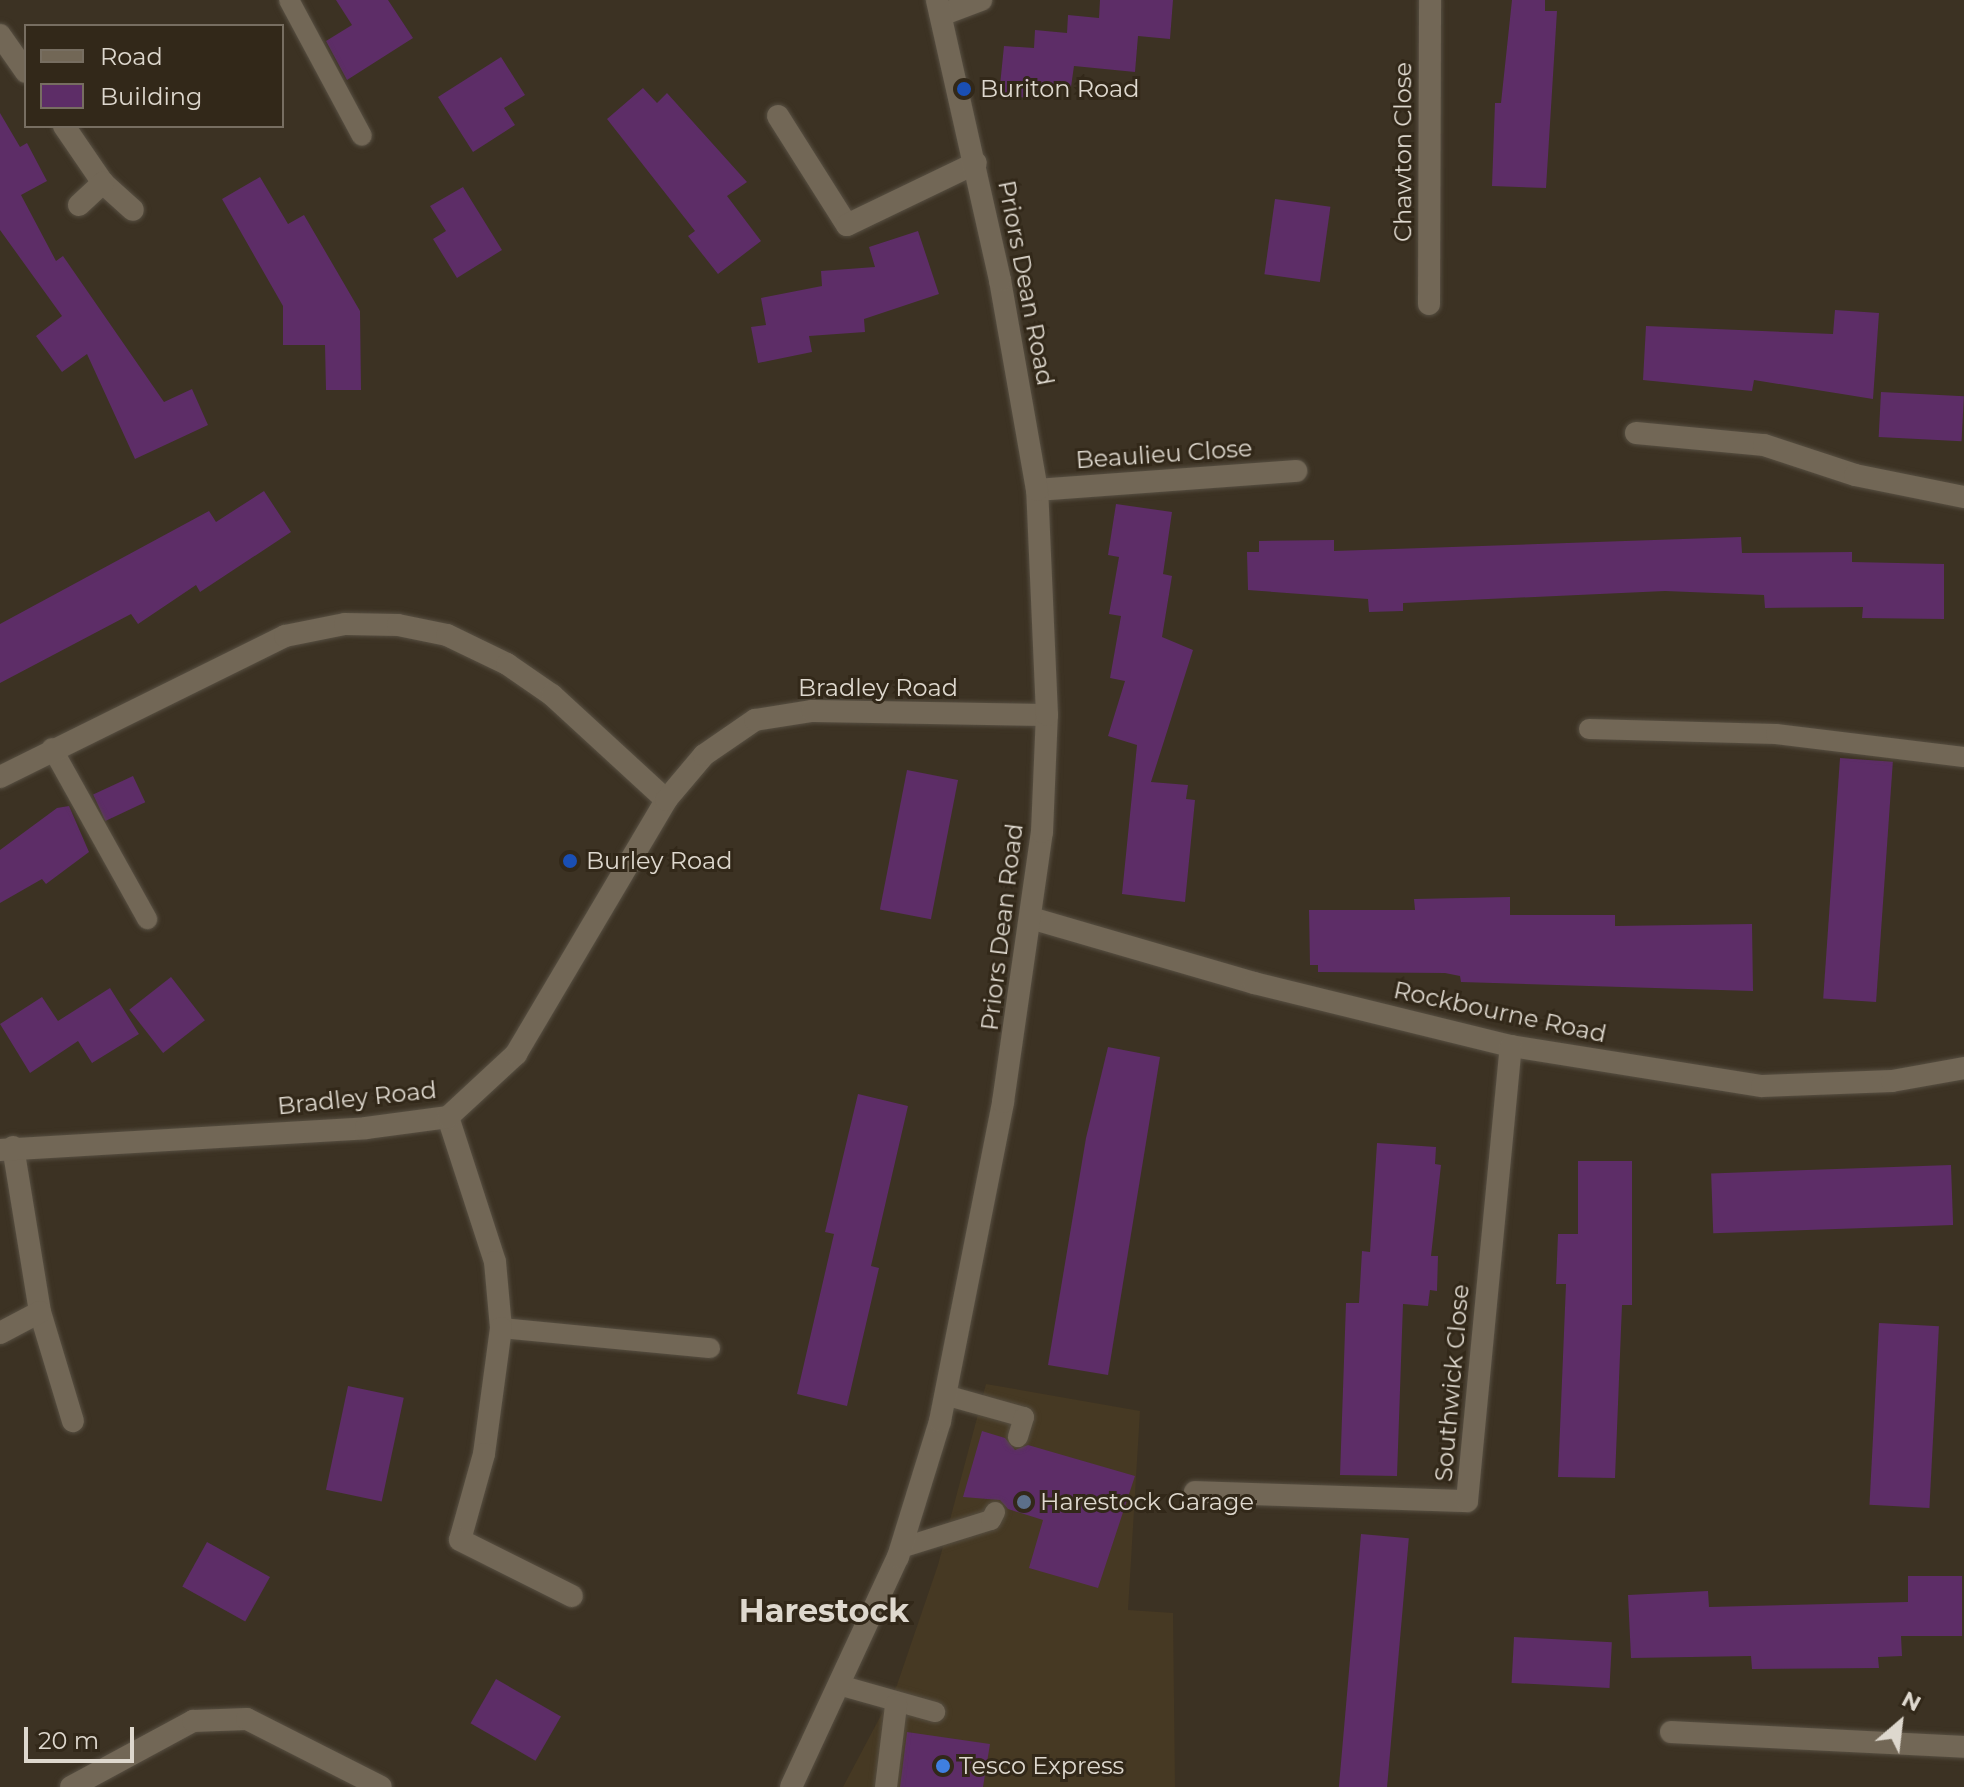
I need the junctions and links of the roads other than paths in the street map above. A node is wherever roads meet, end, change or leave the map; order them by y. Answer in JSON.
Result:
{"nodes":[{"id":1,"x":289,"y":0,"type":"edge"},
{"id":2,"x":981,"y":0,"type":"edge"},
{"id":3,"x":1430,"y":0,"type":"edge"},
{"id":4,"x":939,"y":8,"type":"edge"},
{"id":5,"x":0,"y":35,"type":"edge"},
{"id":6,"x":24,"y":69,"type":"edge"},
{"id":7,"x":778,"y":116,"type":"dead end"},
{"id":8,"x":65,"y":128,"type":"edge"},
{"id":9,"x":362,"y":136,"type":"dead end"},
{"id":10,"x":976,"y":163,"type":"junction"},
{"id":11,"x":103,"y":183,"type":"junction"},
{"id":12,"x":79,"y":205,"type":"dead end"},
{"id":13,"x":133,"y":210,"type":"dead end"},
{"id":14,"x":1429,"y":304,"type":"dead end"},
{"id":15,"x":1636,"y":433,"type":"dead end"},
{"id":16,"x":1296,"y":471,"type":"dead end"},
{"id":17,"x":1037,"y":490,"type":"junction"},
{"id":18,"x":1964,"y":497,"type":"edge"},
{"id":19,"x":1047,"y":715,"type":"junction"},
{"id":20,"x":1589,"y":729,"type":"dead end"},
{"id":21,"x":52,"y":748,"type":"junction"},
{"id":22,"x":1964,"y":757,"type":"edge"},
{"id":23,"x":0,"y":777,"type":"edge"},
{"id":24,"x":666,"y":800,"type":"junction"},
{"id":25,"x":147,"y":919,"type":"dead end"},
{"id":26,"x":1034,"y":919,"type":"junction"},
{"id":27,"x":1511,"y":1046,"type":"junction"},
{"id":28,"x":1964,"y":1068,"type":"edge"},
{"id":29,"x":448,"y":1117,"type":"junction"},
{"id":30,"x":6,"y":1149,"type":"edge"},
{"id":31,"x":40,"y":1312,"type":"junction"},
{"id":32,"x":501,"y":1328,"type":"junction"},
{"id":33,"x":0,"y":1333,"type":"edge"},
{"id":34,"x":710,"y":1348,"type":"dead end"},
{"id":35,"x":945,"y":1395,"type":"junction"},
{"id":36,"x":73,"y":1421,"type":"dead end"},
{"id":37,"x":1018,"y":1437,"type":"dead end"},
{"id":38,"x":1195,"y":1492,"type":"dead end"},
{"id":39,"x":995,"y":1512,"type":"dead end"},
{"id":40,"x":901,"y":1548,"type":"junction"},
{"id":41,"x":572,"y":1596,"type":"dead end"},
{"id":42,"x":839,"y":1685,"type":"junction"},
{"id":43,"x":896,"y":1705,"type":"junction"},
{"id":44,"x":935,"y":1712,"type":"dead end"},
{"id":45,"x":1671,"y":1732,"type":"dead end"},
{"id":46,"x":1964,"y":1747,"type":"edge"},
{"id":47,"x":71,"y":1787,"type":"edge"},
{"id":48,"x":381,"y":1787,"type":"edge"},
{"id":49,"x":791,"y":1787,"type":"edge"},
{"id":50,"x":886,"y":1787,"type":"edge"}],
"edges":[{"from":1,"to":9,"type":"lane"},
{"from":2,"to":4,"type":"street"},
{"from":3,"to":14,"type":"street","name":"Chawton Close"},
{"from":4,"to":10,"type":"street","name":"Priors Dean Road"},
{"from":5,"to":6,"type":"street"},
{"from":7,"to":10,"type":"street"},
{"from":8,"to":11,"type":"street"},
{"from":10,"to":17,"type":"street","name":"Priors Dean Road"},
{"from":11,"to":12,"type":"street"},
{"from":11,"to":13,"type":"street"},
{"from":15,"to":18,"type":"street"},
{"from":16,"to":17,"type":"street","name":"Beaulieu Close"},
{"from":17,"to":19,"type":"street","name":"Priors Dean Road"},
{"from":19,"to":24,"type":"street","name":"Bradley Road"},
{"from":19,"to":26,"type":"street","name":"Priors Dean Road"},
{"from":20,"to":22,"type":"lane"},
{"from":21,"to":23,"type":"street"},
{"from":21,"to":24,"type":"street"},
{"from":21,"to":25,"type":"lane"},
{"from":24,"to":29,"type":"street","name":"Bradley Road"},
{"from":26,"to":27,"type":"street","name":"Rockbourne Road"},
{"from":26,"to":35,"type":"street","name":"Priors Dean Road"},
{"from":27,"to":28,"type":"street","name":"Rockbourne Road"},
{"from":27,"to":38,"type":"street","name":"Southwick Close"},
{"from":29,"to":30,"type":"street","name":"Bradley Road"},
{"from":29,"to":32,"type":"street"},
{"from":30,"to":31,"type":"street"},
{"from":31,"to":33,"type":"street"},
{"from":31,"to":36,"type":"street"},
{"from":32,"to":34,"type":"lane"},
{"from":32,"to":41,"type":"street"},
{"from":35,"to":37,"type":"lane"},
{"from":35,"to":40,"type":"street","name":"Priors Dean Road"},
{"from":39,"to":40,"type":"lane"},
{"from":40,"to":42,"type":"street","name":"Priors Dean Road"},
{"from":42,"to":43,"type":"lane"},
{"from":42,"to":49,"type":"street","name":"Priors Dean Road"},
{"from":43,"to":44,"type":"lane"},
{"from":43,"to":50,"type":"street"},
{"from":45,"to":46,"type":"street"},
{"from":47,"to":48,"type":"street"}]}
